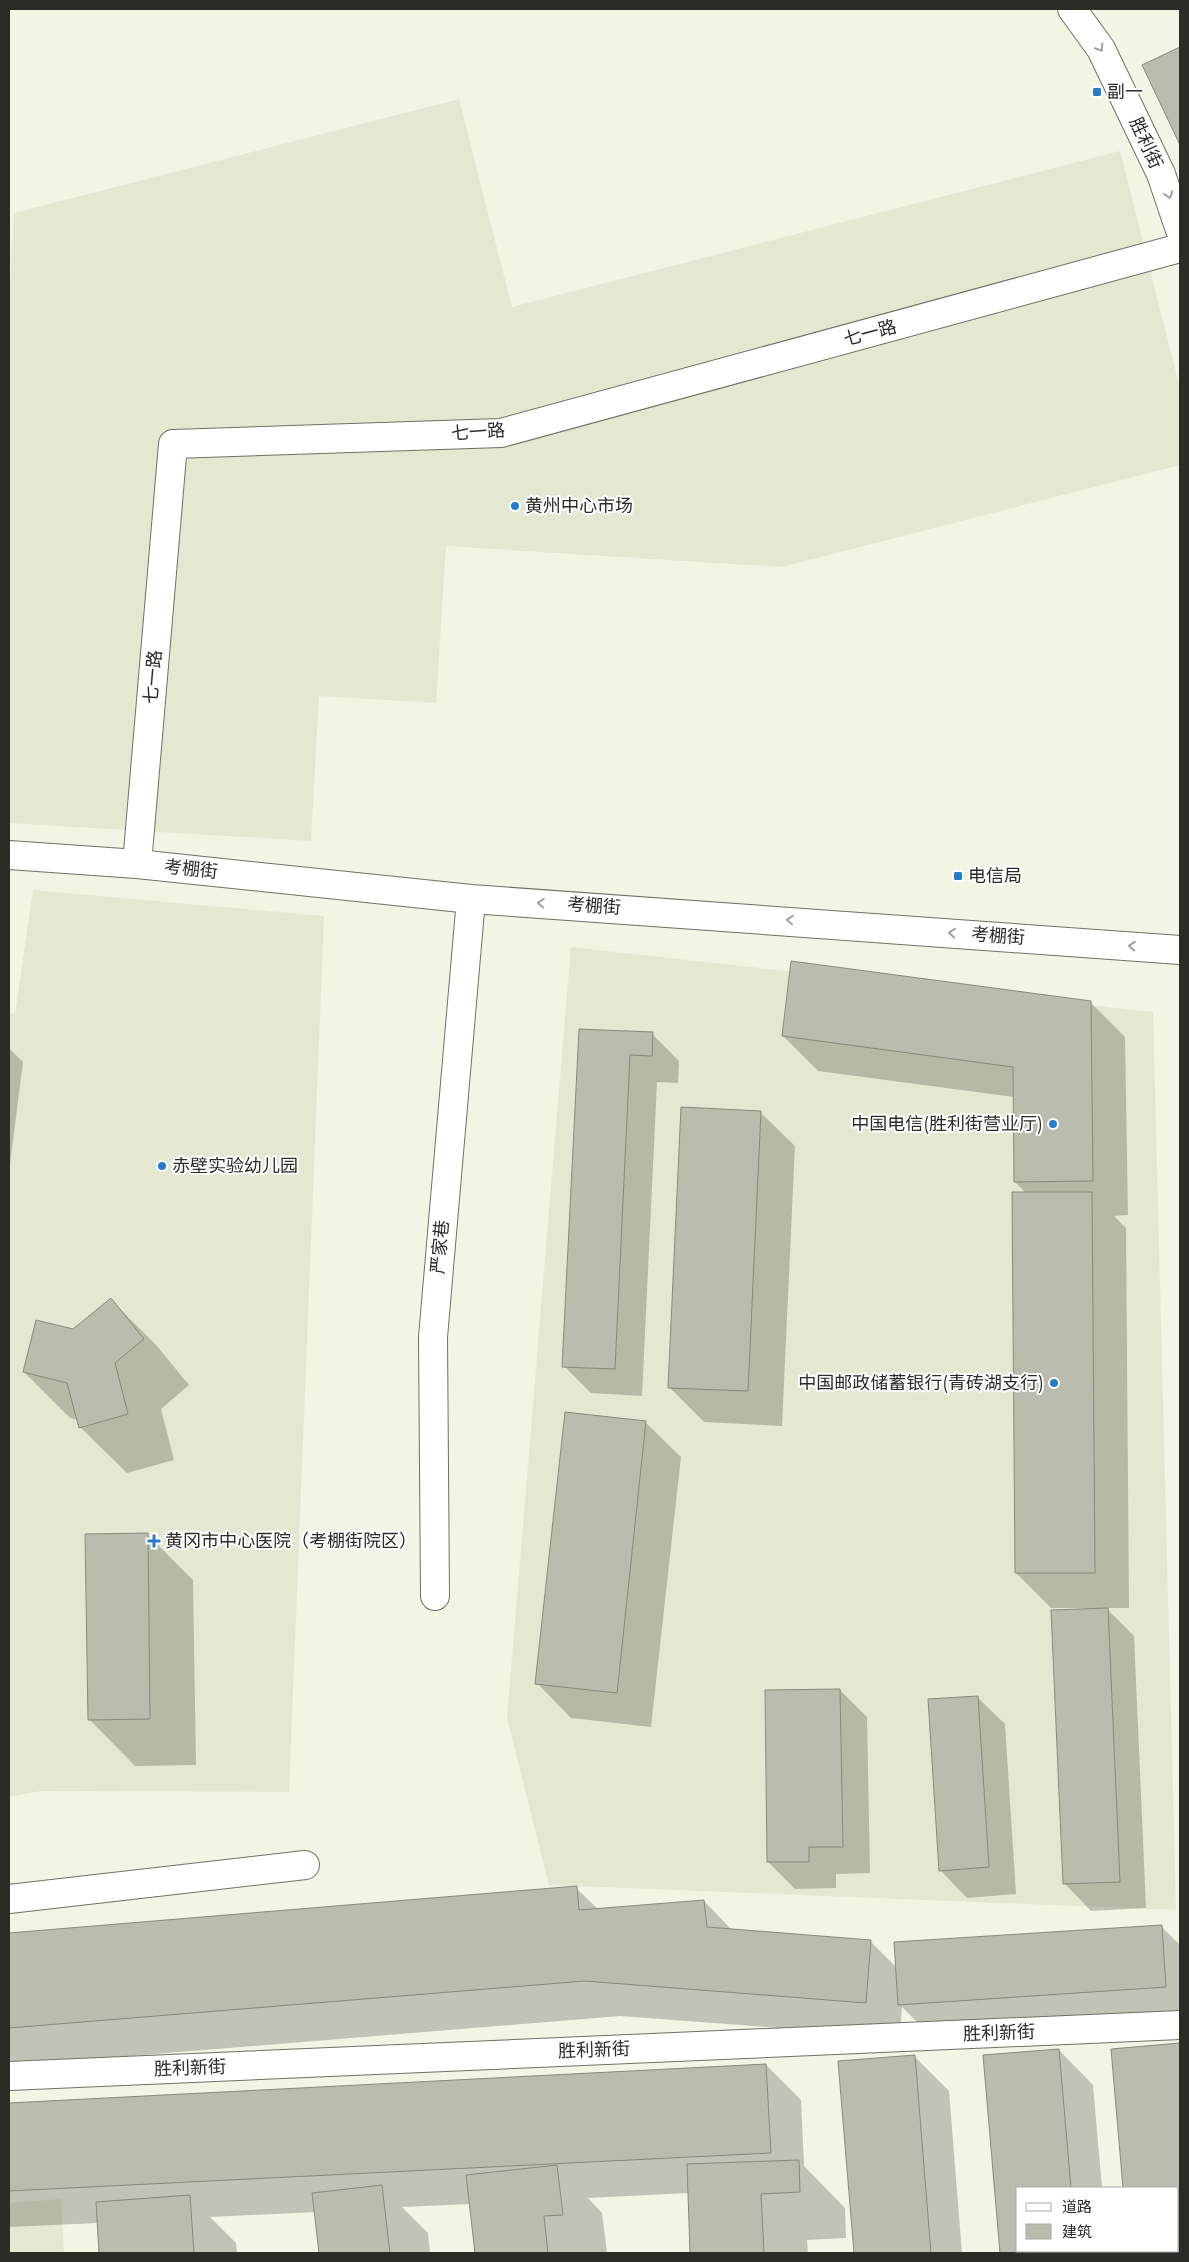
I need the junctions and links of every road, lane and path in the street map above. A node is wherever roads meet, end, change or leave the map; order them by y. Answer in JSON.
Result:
{"nodes":[{"id":1,"x":1072,"y":9,"type":"edge"},
{"id":2,"x":1180,"y":230,"type":"edge"},
{"id":3,"x":1180,"y":248,"type":"edge"},
{"id":4,"x":9,"y":856,"type":"edge"},
{"id":5,"x":137,"y":864,"type":"junction"},
{"id":6,"x":471,"y":898,"type":"junction"},
{"id":7,"x":1180,"y":950,"type":"edge"},
{"id":8,"x":436,"y":1596,"type":"dead end"},
{"id":9,"x":305,"y":1865,"type":"dead end"},
{"id":10,"x":9,"y":1899,"type":"edge"},
{"id":11,"x":1180,"y":2025,"type":"edge"},
{"id":12,"x":9,"y":2076,"type":"edge"}],
"edges":[{"from":1,"to":2,"type":"street","name":"胜利街","one_way":true},
{"from":3,"to":5,"type":"street","name":"七一路"},
{"from":4,"to":5,"type":"street","name":"考棚街"},
{"from":5,"to":6,"type":"street","name":"考棚街"},
{"from":7,"to":6,"type":"street","name":"考棚街","one_way":true},
{"from":6,"to":8,"type":"street","name":"严家巷"},
{"from":9,"to":10,"type":"street"},
{"from":11,"to":12,"type":"street","name":"胜利新街"}]}
